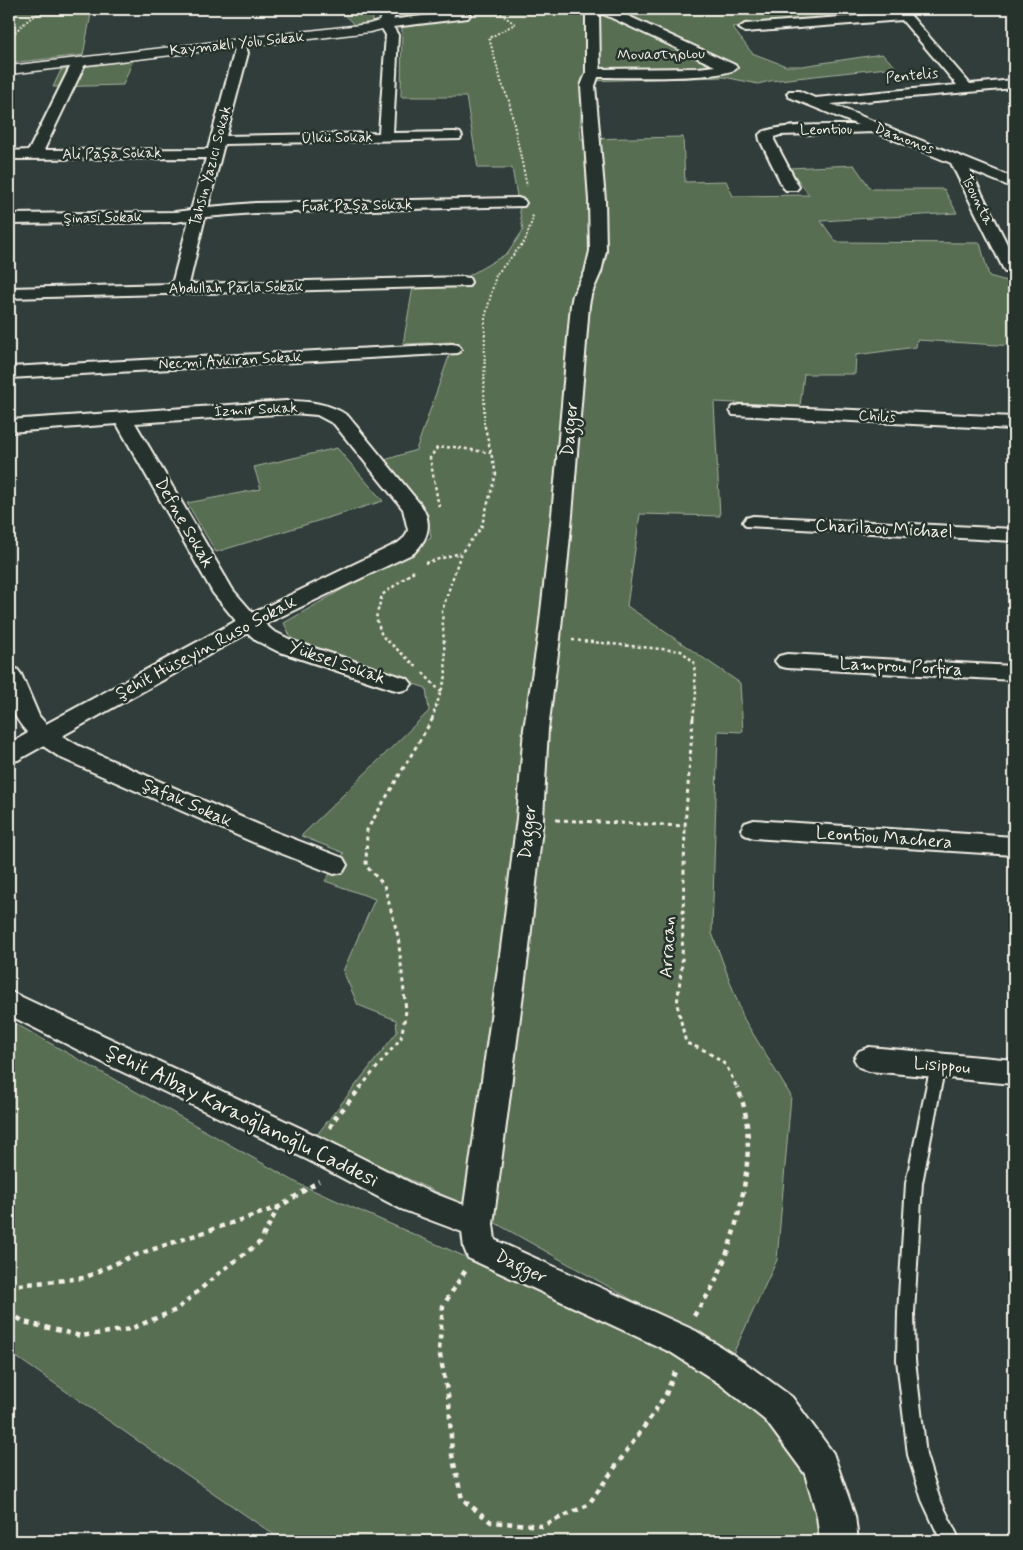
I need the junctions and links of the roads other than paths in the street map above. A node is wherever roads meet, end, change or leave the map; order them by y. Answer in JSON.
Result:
{"nodes":[{"id":1,"x":391,"y":9,"type":"edge"},
{"id":2,"x":592,"y":9,"type":"edge"},
{"id":3,"x":603,"y":9,"type":"edge"},
{"id":4,"x":902,"y":13,"type":"edge"},
{"id":5,"x":464,"y":15,"type":"dead end"},
{"id":6,"x":385,"y":24,"type":"junction"},
{"id":7,"x":745,"y":28,"type":"dead end"},
{"id":8,"x":239,"y":44,"type":"junction"},
{"id":9,"x":79,"y":62,"type":"junction"},
{"id":10,"x":9,"y":70,"type":"edge"},
{"id":11,"x":593,"y":73,"type":"junction"},
{"id":12,"x":1014,"y":84,"type":"edge"},
{"id":13,"x":966,"y":87,"type":"junction"},
{"id":14,"x":794,"y":94,"type":"dead end"},
{"id":15,"x":814,"y":102,"type":"junction"},
{"id":16,"x":879,"y":129,"type":"junction"},
{"id":17,"x":455,"y":136,"type":"dead end"},
{"id":18,"x":386,"y":137,"type":"junction"},
{"id":19,"x":217,"y":146,"type":"junction"},
{"id":20,"x":9,"y":155,"type":"edge"},
{"id":21,"x":34,"y":155,"type":"junction"},
{"id":22,"x":957,"y":160,"type":"junction"},
{"id":23,"x":979,"y":168,"type":"junction"},
{"id":24,"x":1014,"y":168,"type":"edge"},
{"id":25,"x":1014,"y":183,"type":"edge"},
{"id":26,"x":792,"y":187,"type":"dead end"},
{"id":27,"x":526,"y":202,"type":"road end"},
{"id":28,"x":197,"y":214,"type":"junction"},
{"id":29,"x":9,"y":219,"type":"edge"},
{"id":30,"x":1011,"y":268,"type":"dead end"},
{"id":31,"x":463,"y":282,"type":"dead end"},
{"id":32,"x":179,"y":289,"type":"junction"},
{"id":33,"x":9,"y":293,"type":"edge"},
{"id":34,"x":452,"y":349,"type":"dead end"},
{"id":35,"x":9,"y":373,"type":"edge"},
{"id":36,"x":740,"y":411,"type":"dead end"},
{"id":37,"x":124,"y":420,"type":"junction"},
{"id":38,"x":1014,"y":423,"type":"edge"},
{"id":39,"x":9,"y":426,"type":"edge"},
{"id":40,"x":753,"y":522,"type":"dead end"},
{"id":41,"x":1014,"y":535,"type":"edge"},
{"id":42,"x":406,"y":548,"type":"joint"},
{"id":43,"x":250,"y":623,"type":"junction"},
{"id":44,"x":787,"y":661,"type":"dead end"},
{"id":45,"x":1014,"y":673,"type":"edge"},
{"id":46,"x":9,"y":674,"type":"edge"},
{"id":47,"x":400,"y":684,"type":"dead end"},
{"id":48,"x":43,"y":735,"type":"junction"},
{"id":49,"x":9,"y":754,"type":"edge"},
{"id":50,"x":754,"y":829,"type":"dead end"},
{"id":51,"x":1014,"y":846,"type":"edge"},
{"id":52,"x":334,"y":866,"type":"dead end"},
{"id":53,"x":9,"y":1002,"type":"edge"},
{"id":54,"x":869,"y":1059,"type":"dead end"},
{"id":55,"x":938,"y":1066,"type":"junction"},
{"id":56,"x":1014,"y":1072,"type":"edge"},
{"id":57,"x":478,"y":1236,"type":"junction"},
{"id":58,"x":839,"y":1541,"type":"edge"},
{"id":59,"x":951,"y":1541,"type":"edge"}],
"edges":[{"from":1,"to":6,"type":"street"},
{"from":2,"to":11,"type":"street","name":"Dagger"},
{"from":3,"to":11,"type":"street","name":"Μοναστηριου"},
{"from":4,"to":7,"type":"street"},
{"from":4,"to":13,"type":"street"},
{"from":5,"to":6,"type":"street","name":"Kaymaklı Yolu Sokak"},
{"from":6,"to":8,"type":"street","name":"Kaymaklı Yolu Sokak"},
{"from":6,"to":18,"type":"street"},
{"from":8,"to":9,"type":"street","name":"Kaymaklı Yolu Sokak"},
{"from":8,"to":19,"type":"street","name":"Tahsın Yazıcı Sokak"},
{"from":9,"to":10,"type":"street","name":"Kaymaklı Yolu Sokak"},
{"from":9,"to":21,"type":"street"},
{"from":11,"to":57,"type":"street","name":"Dagger"},
{"from":12,"to":13,"type":"street","name":"Pentelis"},
{"from":13,"to":15,"type":"street","name":"Pentelis"},
{"from":14,"to":15,"type":"street","name":"Damonos"},
{"from":15,"to":16,"type":"street","name":"Damonos"},
{"from":16,"to":22,"type":"street","name":"Damonos"},
{"from":16,"to":26,"type":"street","name":"Leontiou"},
{"from":17,"to":18,"type":"street","name":"Ülkü Sokak"},
{"from":18,"to":19,"type":"street","name":"Ülkü Sokak"},
{"from":19,"to":21,"type":"street","name":"Ali Paşa Sokak"},
{"from":19,"to":28,"type":"street","name":"Tahsın Yazıcı Sokak"},
{"from":20,"to":21,"type":"street","name":"Ali Paşa Sokak"},
{"from":22,"to":23,"type":"street","name":"Damonos"},
{"from":22,"to":30,"type":"street","name":"Tsounta"},
{"from":23,"to":24,"type":"street"},
{"from":23,"to":25,"type":"street","name":"Damonos"},
{"from":27,"to":28,"type":"street","name":"Fuat Paşa Sokak"},
{"from":28,"to":29,"type":"street","name":"Şinasi Sokak"},
{"from":28,"to":32,"type":"street","name":"Tahsın Yazıcı Sokak"},
{"from":31,"to":32,"type":"street","name":"Abdullah Parla Sokak"},
{"from":32,"to":33,"type":"street","name":"Abdullah Parla Sokak"},
{"from":34,"to":35,"type":"street","name":"Necmi Avkıran Sokak"},
{"from":36,"to":38,"type":"street","name":"Chilis"},
{"from":37,"to":39,"type":"street","name":"İzmir Sokak"},
{"from":37,"to":42,"type":"street","name":"İzmir Sokak"},
{"from":37,"to":43,"type":"street","name":"Defne Sokak"},
{"from":40,"to":41,"type":"street","name":"Charilaou Michael"},
{"from":42,"to":43,"type":"street","name":"Şehit Hüseyin Ruso Sokak"},
{"from":43,"to":47,"type":"street","name":"Yüksel Sokak"},
{"from":43,"to":48,"type":"street","name":"Şehit Hüseyin Ruso Sokak"},
{"from":44,"to":45,"type":"street","name":"Lamprou Porfira"},
{"from":46,"to":48,"type":"street","name":"Şafak Sokak"},
{"from":48,"to":49,"type":"street","name":"Şehit Hüseyin Ruso Sokak"},
{"from":48,"to":52,"type":"street","name":"Şafak Sokak"},
{"from":50,"to":51,"type":"street","name":"Leontiou Machera"},
{"from":53,"to":57,"type":"street","name":"Şehit Albay Karaoğlanoğlu Caddesi"},
{"from":54,"to":55,"type":"street","name":"Lisippou"},
{"from":55,"to":56,"type":"street","name":"Lisippou"},
{"from":55,"to":59,"type":"lane"},
{"from":57,"to":58,"type":"street","name":"Dagger"}]}
